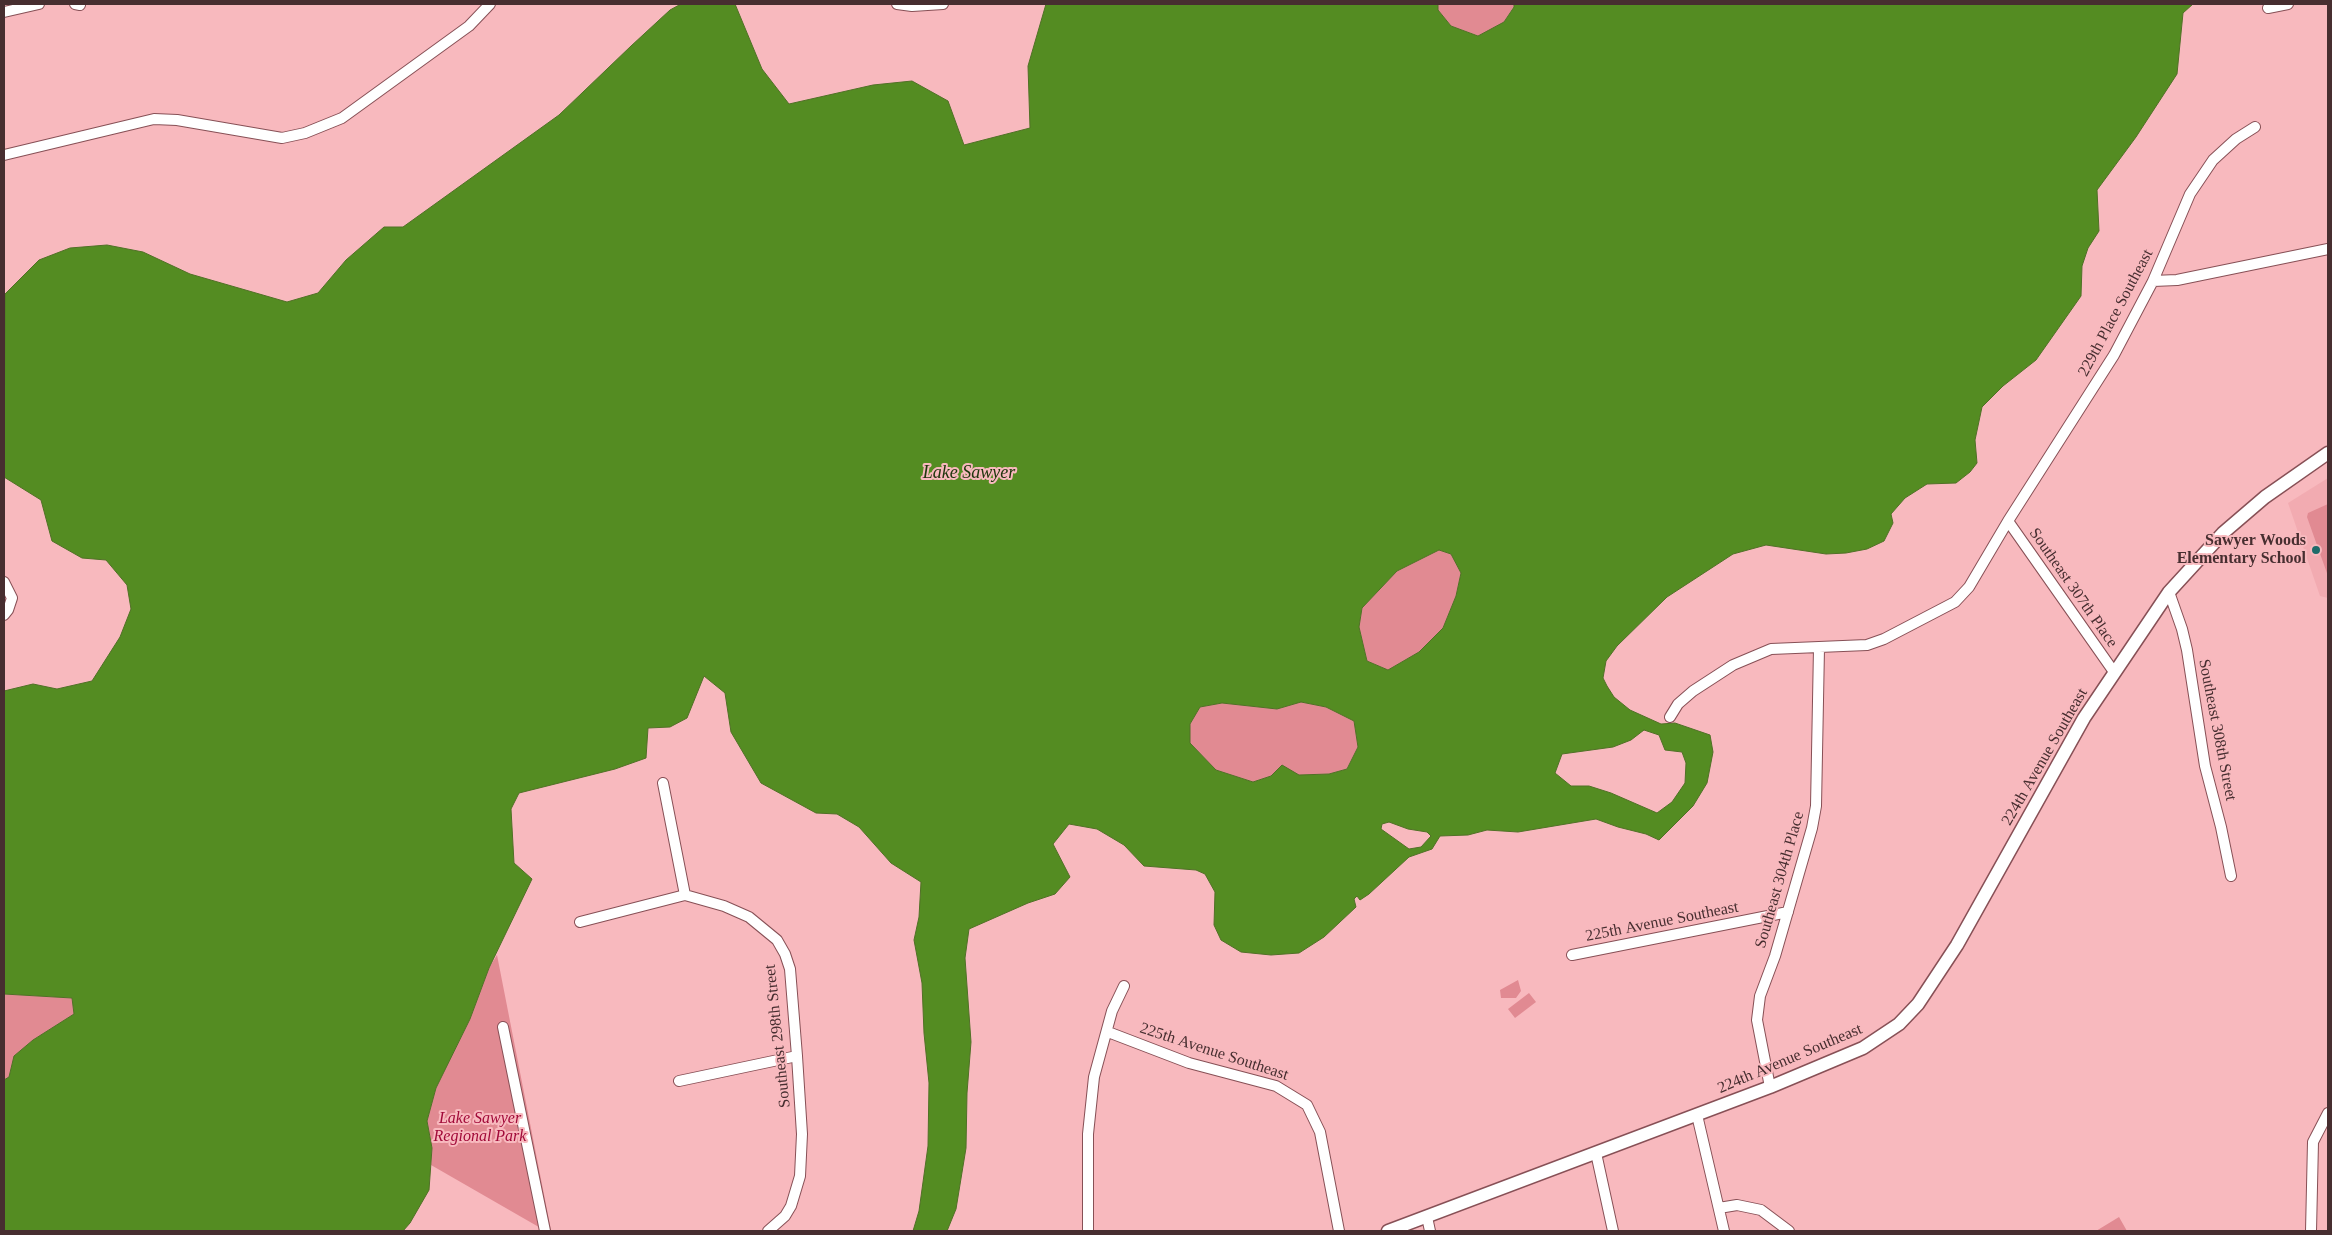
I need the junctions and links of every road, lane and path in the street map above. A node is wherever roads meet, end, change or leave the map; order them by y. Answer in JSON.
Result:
{"nodes":[{"id":1,"x":39,"y":4,"type":"edge"},
{"id":2,"x":490,"y":4,"type":"edge"},
{"id":3,"x":897,"y":4,"type":"edge"},
{"id":4,"x":943,"y":4,"type":"edge"},
{"id":5,"x":2288,"y":4,"type":"edge"},
{"id":6,"x":2268,"y":8,"type":"dead end"},
{"id":7,"x":4,"y":12,"type":"edge"},
{"id":8,"x":2255,"y":127,"type":"dead end"},
{"id":9,"x":4,"y":155,"type":"edge"},
{"id":10,"x":2328,"y":249,"type":"edge"},
{"id":11,"x":2154,"y":281,"type":"junction"},
{"id":12,"x":2328,"y":453,"type":"edge"},
{"id":13,"x":2008,"y":521,"type":"junction"},
{"id":14,"x":4,"y":582,"type":"edge"},
{"id":15,"x":2169,"y":592,"type":"junction"},
{"id":16,"x":6,"y":613,"type":"edge"},
{"id":17,"x":1819,"y":648,"type":"junction"},
{"id":18,"x":2114,"y":672,"type":"junction"},
{"id":19,"x":1670,"y":717,"type":"dead end"},
{"id":20,"x":663,"y":783,"type":"dead end"},
{"id":21,"x":2231,"y":876,"type":"dead end"},
{"id":22,"x":685,"y":895,"type":"junction"},
{"id":23,"x":1788,"y":912,"type":"junction"},
{"id":24,"x":580,"y":922,"type":"dead end"},
{"id":25,"x":1572,"y":955,"type":"dead end"},
{"id":26,"x":1124,"y":986,"type":"dead end"},
{"id":27,"x":503,"y":1027,"type":"dead end"},
{"id":28,"x":1108,"y":1032,"type":"junction"},
{"id":29,"x":797,"y":1056,"type":"junction"},
{"id":30,"x":679,"y":1082,"type":"dead end"},
{"id":31,"x":1770,"y":1087,"type":"junction"},
{"id":32,"x":2328,"y":1113,"type":"edge"},
{"id":33,"x":1697,"y":1115,"type":"junction"},
{"id":34,"x":1596,"y":1153,"type":"junction"},
{"id":35,"x":1719,"y":1208,"type":"junction"},
{"id":36,"x":1427,"y":1217,"type":"junction"},
{"id":37,"x":545,"y":1231,"type":"edge"},
{"id":38,"x":768,"y":1231,"type":"edge"},
{"id":39,"x":1088,"y":1231,"type":"edge"},
{"id":40,"x":1339,"y":1231,"type":"edge"},
{"id":41,"x":1388,"y":1231,"type":"edge"},
{"id":42,"x":1430,"y":1231,"type":"edge"},
{"id":43,"x":1613,"y":1231,"type":"edge"},
{"id":44,"x":1724,"y":1231,"type":"edge"},
{"id":45,"x":1789,"y":1231,"type":"edge"},
{"id":46,"x":2311,"y":1231,"type":"edge"}],
"edges":[{"from":1,"to":7,"type":"street"},
{"from":2,"to":9,"type":"street"},
{"from":3,"to":4,"type":"street"},
{"from":5,"to":6,"type":"street"},
{"from":8,"to":11,"type":"street","name":"229th Place Southeast"},
{"from":10,"to":11,"type":"street"},
{"from":11,"to":13,"type":"street","name":"229th Place Southeast"},
{"from":12,"to":15,"type":"street","name":"224th Avenue Southeast"},
{"from":13,"to":17,"type":"street","name":"229th Place Southeast"},
{"from":13,"to":18,"type":"street","name":"Southeast 307th Place"},
{"from":14,"to":16,"type":"street"},
{"from":15,"to":18,"type":"street","name":"224th Avenue Southeast"},
{"from":15,"to":21,"type":"street","name":"Southeast 308th Street"},
{"from":17,"to":19,"type":"street","name":"229th Place Southeast"},
{"from":17,"to":23,"type":"street","name":"Southeast 304th Place"},
{"from":18,"to":31,"type":"street","name":"224th Avenue Southeast"},
{"from":20,"to":22,"type":"street"},
{"from":22,"to":24,"type":"street"},
{"from":22,"to":29,"type":"street","name":"Southeast 298th Street"},
{"from":23,"to":25,"type":"street","name":"225th Avenue Southeast"},
{"from":23,"to":31,"type":"street","name":"Southeast 304th Place"},
{"from":26,"to":28,"type":"street"},
{"from":27,"to":37,"type":"street"},
{"from":28,"to":39,"type":"street"},
{"from":28,"to":40,"type":"street","name":"225th Avenue Southeast"},
{"from":29,"to":30,"type":"street"},
{"from":29,"to":38,"type":"street","name":"Southeast 298th Street"},
{"from":31,"to":33,"type":"street","name":"224th Avenue Southeast"},
{"from":32,"to":46,"type":"street"},
{"from":33,"to":34,"type":"street","name":"224th Avenue Southeast"},
{"from":33,"to":35,"type":"street"},
{"from":34,"to":36,"type":"street","name":"224th Avenue Southeast"},
{"from":34,"to":43,"type":"street"},
{"from":35,"to":44,"type":"street"},
{"from":35,"to":45,"type":"street"},
{"from":36,"to":41,"type":"street","name":"224th Avenue Southeast"},
{"from":36,"to":42,"type":"street"}]}
